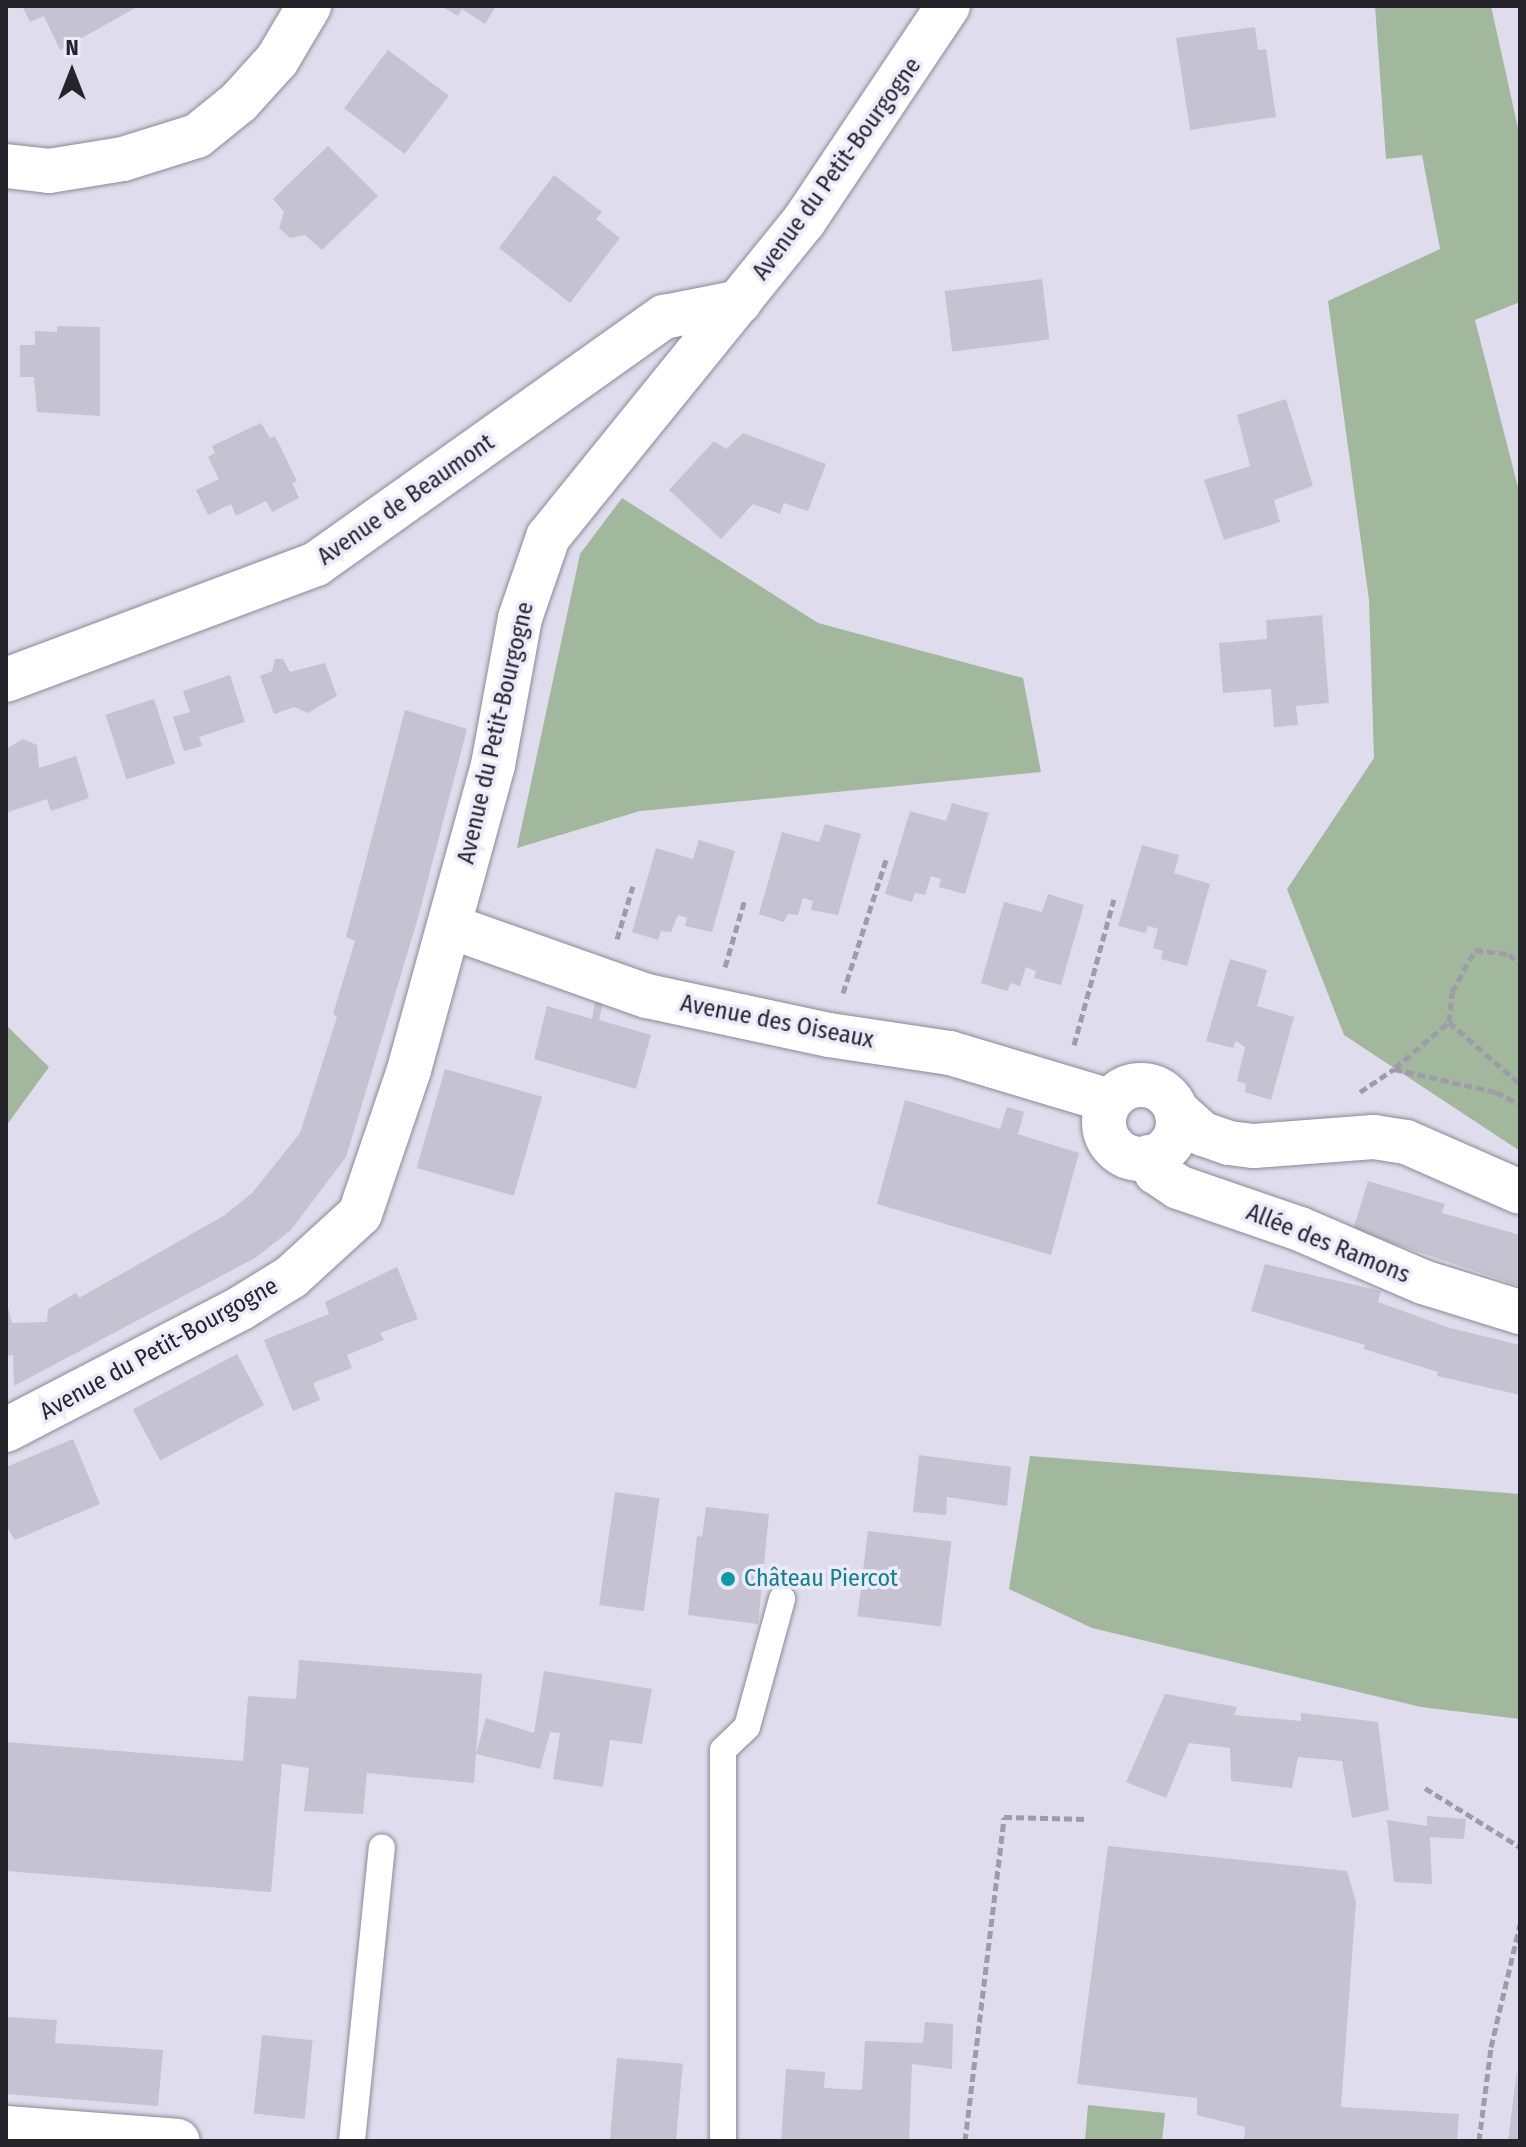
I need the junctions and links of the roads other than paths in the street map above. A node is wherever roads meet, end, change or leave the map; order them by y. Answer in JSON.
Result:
{"nodes":[{"id":1,"x":309,"y":6,"type":"edge"},
{"id":2,"x":948,"y":6,"type":"edge"},
{"id":3,"x":6,"y":166,"type":"edge"},
{"id":4,"x":740,"y":302,"type":"junction"},
{"id":5,"x":6,"y":680,"type":"edge"},
{"id":6,"x":449,"y":926,"type":"junction"},
{"id":7,"x":1110,"y":1101,"type":"junction"},
{"id":8,"x":1176,"y":1110,"type":"junction"},
{"id":9,"x":1149,"y":1157,"type":"junction"},
{"id":10,"x":1520,"y":1192,"type":"edge"},
{"id":11,"x":1520,"y":1312,"type":"edge"},
{"id":12,"x":6,"y":1430,"type":"edge"},
{"id":13,"x":782,"y":1599,"type":"dead end"},
{"id":14,"x":382,"y":1848,"type":"dead end"},
{"id":15,"x":13,"y":2133,"type":"edge"},
{"id":16,"x":178,"y":2141,"type":"edge"},
{"id":17,"x":352,"y":2141,"type":"edge"},
{"id":18,"x":723,"y":2141,"type":"edge"}],
"edges":[{"from":1,"to":3,"type":"street"},
{"from":2,"to":4,"type":"street","name":"Avenue du Petit-Bourgogne"},
{"from":4,"to":5,"type":"street","name":"Avenue de Beaumont"},
{"from":4,"to":6,"type":"street","name":"Avenue du Petit-Bourgogne"},
{"from":6,"to":7,"type":"street","name":"Avenue des Oiseaux"},
{"from":6,"to":12,"type":"street","name":"Avenue du Petit-Bourgogne"},
{"from":7,"to":8,"type":"street"},
{"from":7,"to":9,"type":"street"},
{"from":8,"to":9,"type":"street"},
{"from":8,"to":10,"type":"street"},
{"from":9,"to":11,"type":"street","name":"Allée des Ramons"},
{"from":13,"to":18,"type":"lane"},
{"from":14,"to":17,"type":"lane"},
{"from":15,"to":16,"type":"street"}]}
